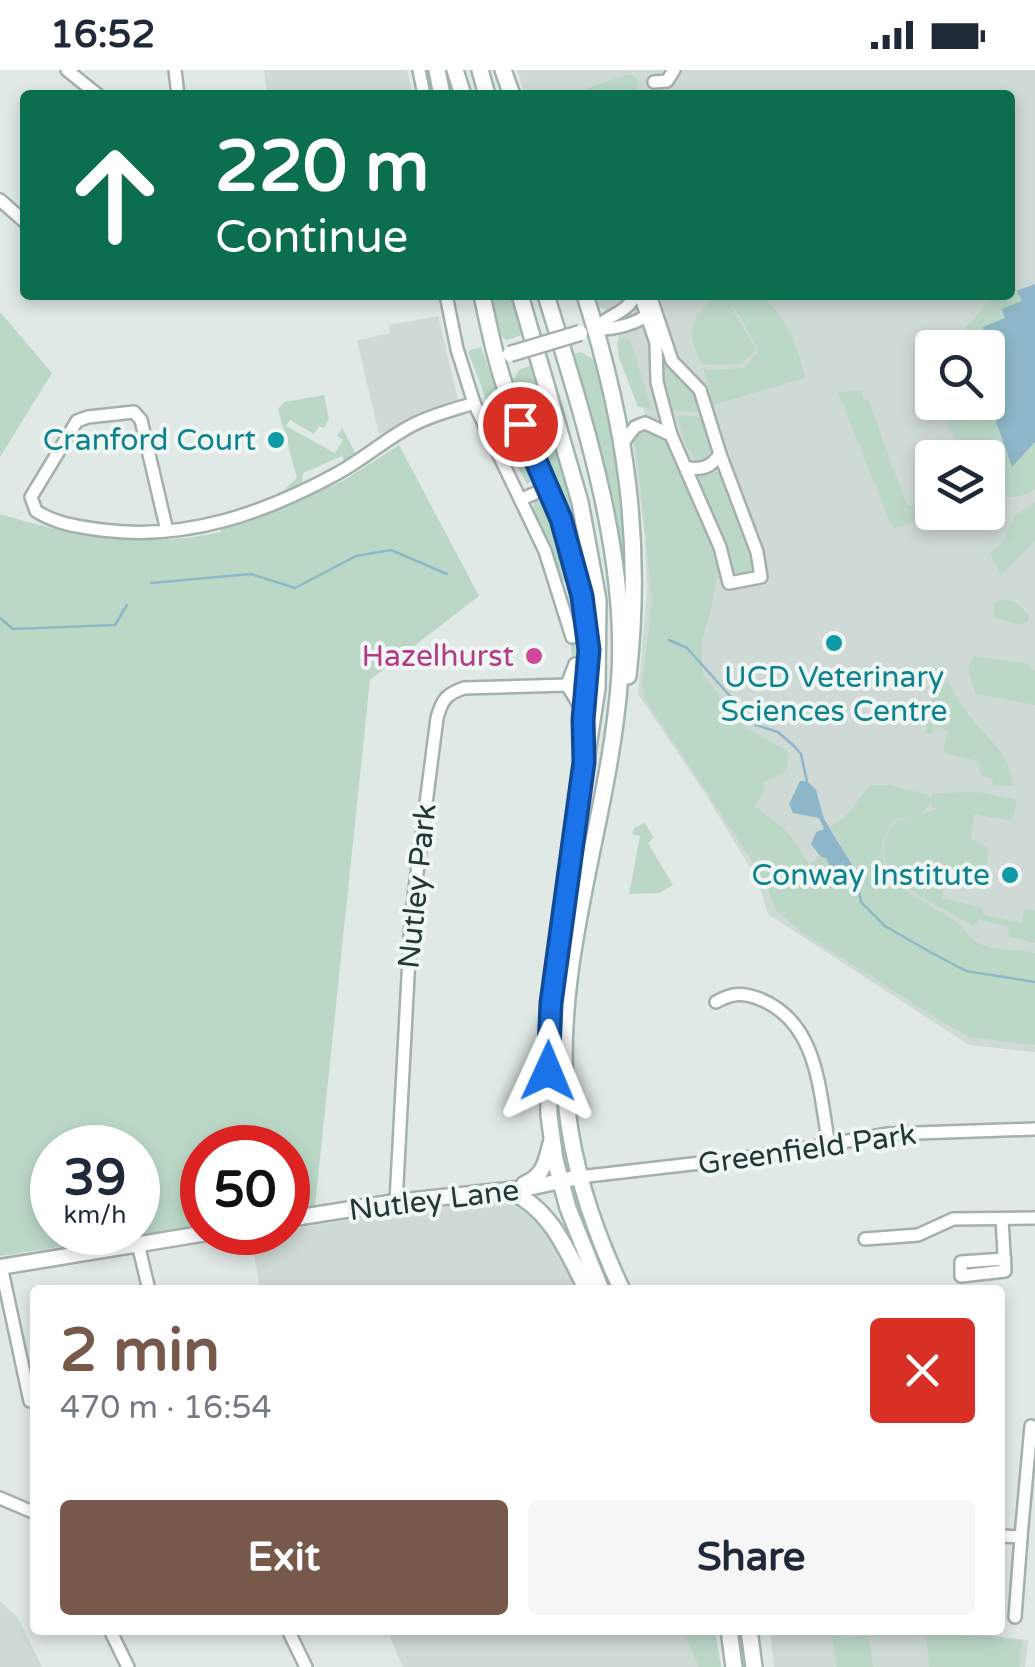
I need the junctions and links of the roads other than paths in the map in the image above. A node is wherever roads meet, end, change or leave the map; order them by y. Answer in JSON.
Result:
{"nodes":[{"id":1,"x":67,"y":70,"type":"edge"},
{"id":2,"x":674,"y":70,"type":"edge"},
{"id":3,"x":649,"y":77,"type":"edge"},
{"id":4,"x":92,"y":90,"type":"edge"},
{"id":5,"x":0,"y":200,"type":"edge"},
{"id":6,"x":20,"y":218,"type":"edge"},
{"id":7,"x":447,"y":300,"type":"edge"},
{"id":8,"x":484,"y":300,"type":"edge"},
{"id":9,"x":521,"y":300,"type":"edge"},
{"id":10,"x":548,"y":300,"type":"edge"},
{"id":11,"x":585,"y":300,"type":"edge"},
{"id":12,"x":634,"y":300,"type":"edge"},
{"id":13,"x":650,"y":307,"type":"edge"},
{"id":14,"x":588,"y":331,"type":"junction"},
{"id":15,"x":503,"y":356,"type":"junction"},
{"id":16,"x":474,"y":403,"type":"junction"},
{"id":17,"x":671,"y":435,"type":"junction"},
{"id":18,"x":622,"y":444,"type":"junction"},
{"id":19,"x":720,"y":454,"type":"junction"},
{"id":20,"x":688,"y":468,"type":"junction"},
{"id":21,"x":549,"y":487,"type":"junction"},
{"id":22,"x":522,"y":499,"type":"junction"},
{"id":23,"x":168,"y":532,"type":"junction"},
{"id":24,"x":572,"y":636,"type":"dead end"},
{"id":25,"x":575,"y":664,"type":"dead end"},
{"id":26,"x":567,"y":686,"type":"junction"},
{"id":27,"x":617,"y":708,"type":"junction"},
{"id":28,"x":584,"y":713,"type":"junction"},
{"id":29,"x":584,"y":762,"type":"junction"},
{"id":30,"x":716,"y":1002,"type":"dead end"},
{"id":31,"x":1035,"y":1128,"type":"edge"},
{"id":32,"x":552,"y":1140,"type":"junction"},
{"id":33,"x":829,"y":1146,"type":"junction"},
{"id":34,"x":579,"y":1177,"type":"junction"},
{"id":35,"x":560,"y":1182,"type":"junction"},
{"id":36,"x":510,"y":1191,"type":"junction"},
{"id":37,"x":396,"y":1202,"type":"junction"},
{"id":38,"x":310,"y":1216,"type":"edge"},
{"id":39,"x":1002,"y":1218,"type":"junction"},
{"id":40,"x":1035,"y":1218,"type":"edge"},
{"id":41,"x":865,"y":1239,"type":"dead end"},
{"id":42,"x":69,"y":1255,"type":"edge"},
{"id":43,"x":141,"y":1255,"type":"edge"},
{"id":44,"x":1005,"y":1259,"type":"dead end"},
{"id":45,"x":0,"y":1266,"type":"edge"},
{"id":46,"x":148,"y":1285,"type":"edge"},
{"id":47,"x":584,"y":1285,"type":"edge"},
{"id":48,"x":599,"y":1285,"type":"edge"},
{"id":49,"x":620,"y":1285,"type":"edge"},
{"id":50,"x":30,"y":1401,"type":"dead end"},
{"id":51,"x":1031,"y":1426,"type":"dead end"},
{"id":52,"x":0,"y":1498,"type":"edge"},
{"id":53,"x":30,"y":1511,"type":"edge"},
{"id":54,"x":1005,"y":1536,"type":"edge"},
{"id":55,"x":1021,"y":1537,"type":"junction"},
{"id":56,"x":1015,"y":1617,"type":"dead end"},
{"id":57,"x":112,"y":1635,"type":"edge"},
{"id":58,"x":290,"y":1635,"type":"edge"},
{"id":59,"x":731,"y":1635,"type":"edge"},
{"id":60,"x":750,"y":1635,"type":"edge"},
{"id":61,"x":128,"y":1667,"type":"edge"},
{"id":62,"x":306,"y":1667,"type":"edge"},
{"id":63,"x":734,"y":1667,"type":"edge"},
{"id":64,"x":754,"y":1667,"type":"edge"}],
"edges":[{"from":1,"to":4,"type":"street"},
{"from":2,"to":3,"type":"street"},
{"from":5,"to":6,"type":"street"},
{"from":7,"to":16,"type":"street"},
{"from":8,"to":15,"type":"main road"},
{"from":9,"to":29,"type":"main road"},
{"from":10,"to":27,"type":"main road"},
{"from":11,"to":14,"type":"main road"},
{"from":12,"to":14,"type":"street"},
{"from":13,"to":14,"type":"street"},
{"from":13,"to":17,"type":"street"},
{"from":13,"to":19,"type":"street"},
{"from":14,"to":15,"type":"street","bridge":true},
{"from":14,"to":18,"type":"main road"},
{"from":15,"to":21,"type":"main road"},
{"from":16,"to":22,"type":"street"},
{"from":16,"to":23,"type":"street"},
{"from":17,"to":18,"type":"street"},
{"from":17,"to":20,"type":"street"},
{"from":18,"to":27,"type":"main road"},
{"from":19,"to":20,"type":"street"},
{"from":19,"to":20,"type":"street"},
{"from":21,"to":22,"type":"street"},
{"from":21,"to":28,"type":"main road"},
{"from":22,"to":24,"type":"street"},
{"from":23,"to":23,"type":"street"},
{"from":25,"to":26,"type":"street"},
{"from":26,"to":28,"type":"street"},
{"from":26,"to":37,"type":"street","name":"Nutley Park"},
{"from":27,"to":34,"type":"main road"},
{"from":28,"to":29,"type":"main road"},
{"from":29,"to":32,"type":"main road"},
{"from":30,"to":33,"type":"street"},
{"from":31,"to":33,"type":"street","name":"Greenfield Park"},
{"from":32,"to":35,"type":"main road"},
{"from":32,"to":36,"type":"street"},
{"from":33,"to":34,"type":"street","name":"Greenfield Park"},
{"from":34,"to":35,"type":"street","name":"Nutley Lane"},
{"from":34,"to":49,"type":"main road"},
{"from":35,"to":36,"type":"street","name":"Nutley Lane"},
{"from":35,"to":48,"type":"main road"},
{"from":36,"to":37,"type":"street","name":"Nutley Lane"},
{"from":36,"to":47,"type":"main road"},
{"from":37,"to":38,"type":"street","name":"Nutley Lane"},
{"from":39,"to":40,"type":"street"},
{"from":39,"to":41,"type":"street"},
{"from":39,"to":44,"type":"street"},
{"from":42,"to":45,"type":"street"},
{"from":43,"to":46,"type":"street"},
{"from":45,"to":50,"type":"street"},
{"from":51,"to":55,"type":"street"},
{"from":52,"to":53,"type":"street"},
{"from":54,"to":55,"type":"street"},
{"from":55,"to":56,"type":"street"},
{"from":57,"to":61,"type":"street"},
{"from":58,"to":62,"type":"street"},
{"from":59,"to":63,"type":"main road"},
{"from":60,"to":64,"type":"main road"}]}
